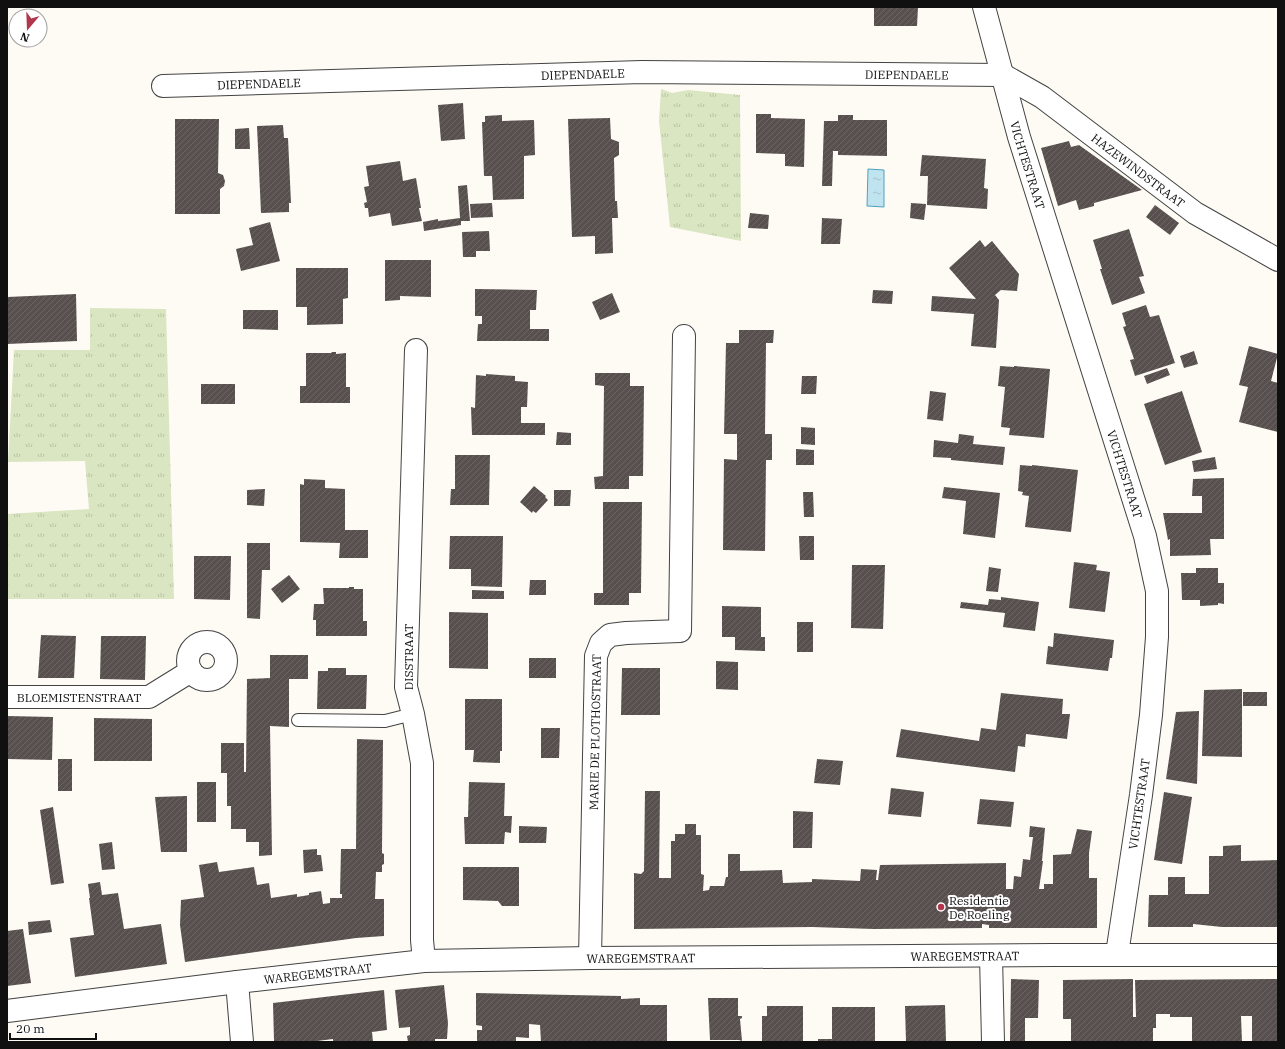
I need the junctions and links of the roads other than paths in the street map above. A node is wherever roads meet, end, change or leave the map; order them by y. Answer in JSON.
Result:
{"nodes":[{"id":1,"x":984,"y":7,"type":"edge"},
{"id":2,"x":1003,"y":75,"type":"junction"},
{"id":3,"x":163,"y":86,"type":"dead end"},
{"id":4,"x":1278,"y":260,"type":"edge"},
{"id":5,"x":684,"y":336,"type":"dead end"},
{"id":6,"x":416,"y":350,"type":"dead end"},
{"id":7,"x":191,"y":671,"type":"dead end"},
{"id":8,"x":7,"y":697,"type":"edge"},
{"id":9,"x":413,"y":714,"type":"junction"},
{"id":10,"x":298,"y":720,"type":"dead end"},
{"id":11,"x":1117,"y":954,"type":"junction"},
{"id":12,"x":1278,"y":955,"type":"edge"},
{"id":13,"x":991,"y":956,"type":"junction"},
{"id":14,"x":590,"y":958,"type":"junction"},
{"id":15,"x":424,"y":961,"type":"junction"},
{"id":16,"x":236,"y":982,"type":"junction"},
{"id":17,"x":7,"y":1011,"type":"edge"},
{"id":18,"x":242,"y":1042,"type":"edge"},
{"id":19,"x":992,"y":1042,"type":"edge"}],
"edges":[{"from":1,"to":2,"type":"street","name":"VICHTESTRAAT"},
{"from":2,"to":3,"type":"street","name":"DIEPENDAELE"},
{"from":2,"to":4,"type":"street","name":"HAZEWINDSTRAAT"},
{"from":2,"to":11,"type":"street","name":"VICHTESTRAAT"},
{"from":5,"to":14,"type":"street","name":"MARIE DE PLOTHOSTRAAT"},
{"from":6,"to":9,"type":"street","name":"DISSTRAAT"},
{"from":7,"to":8,"type":"street","name":"BLOEMISTENSTRAAT"},
{"from":9,"to":10,"type":"lane"},
{"from":9,"to":15,"type":"street","name":"DISSTRAAT"},
{"from":11,"to":12,"type":"street","name":"WAREGEMSTRAAT"},
{"from":11,"to":13,"type":"street","name":"WAREGEMSTRAAT"},
{"from":13,"to":14,"type":"street","name":"WAREGEMSTRAAT"},
{"from":13,"to":19,"type":"street"},
{"from":14,"to":15,"type":"street","name":"WAREGEMSTRAAT"},
{"from":15,"to":16,"type":"street","name":"WAREGEMSTRAAT"},
{"from":16,"to":17,"type":"street","name":"WAREGEMSTRAAT"},
{"from":16,"to":18,"type":"street"}]}
